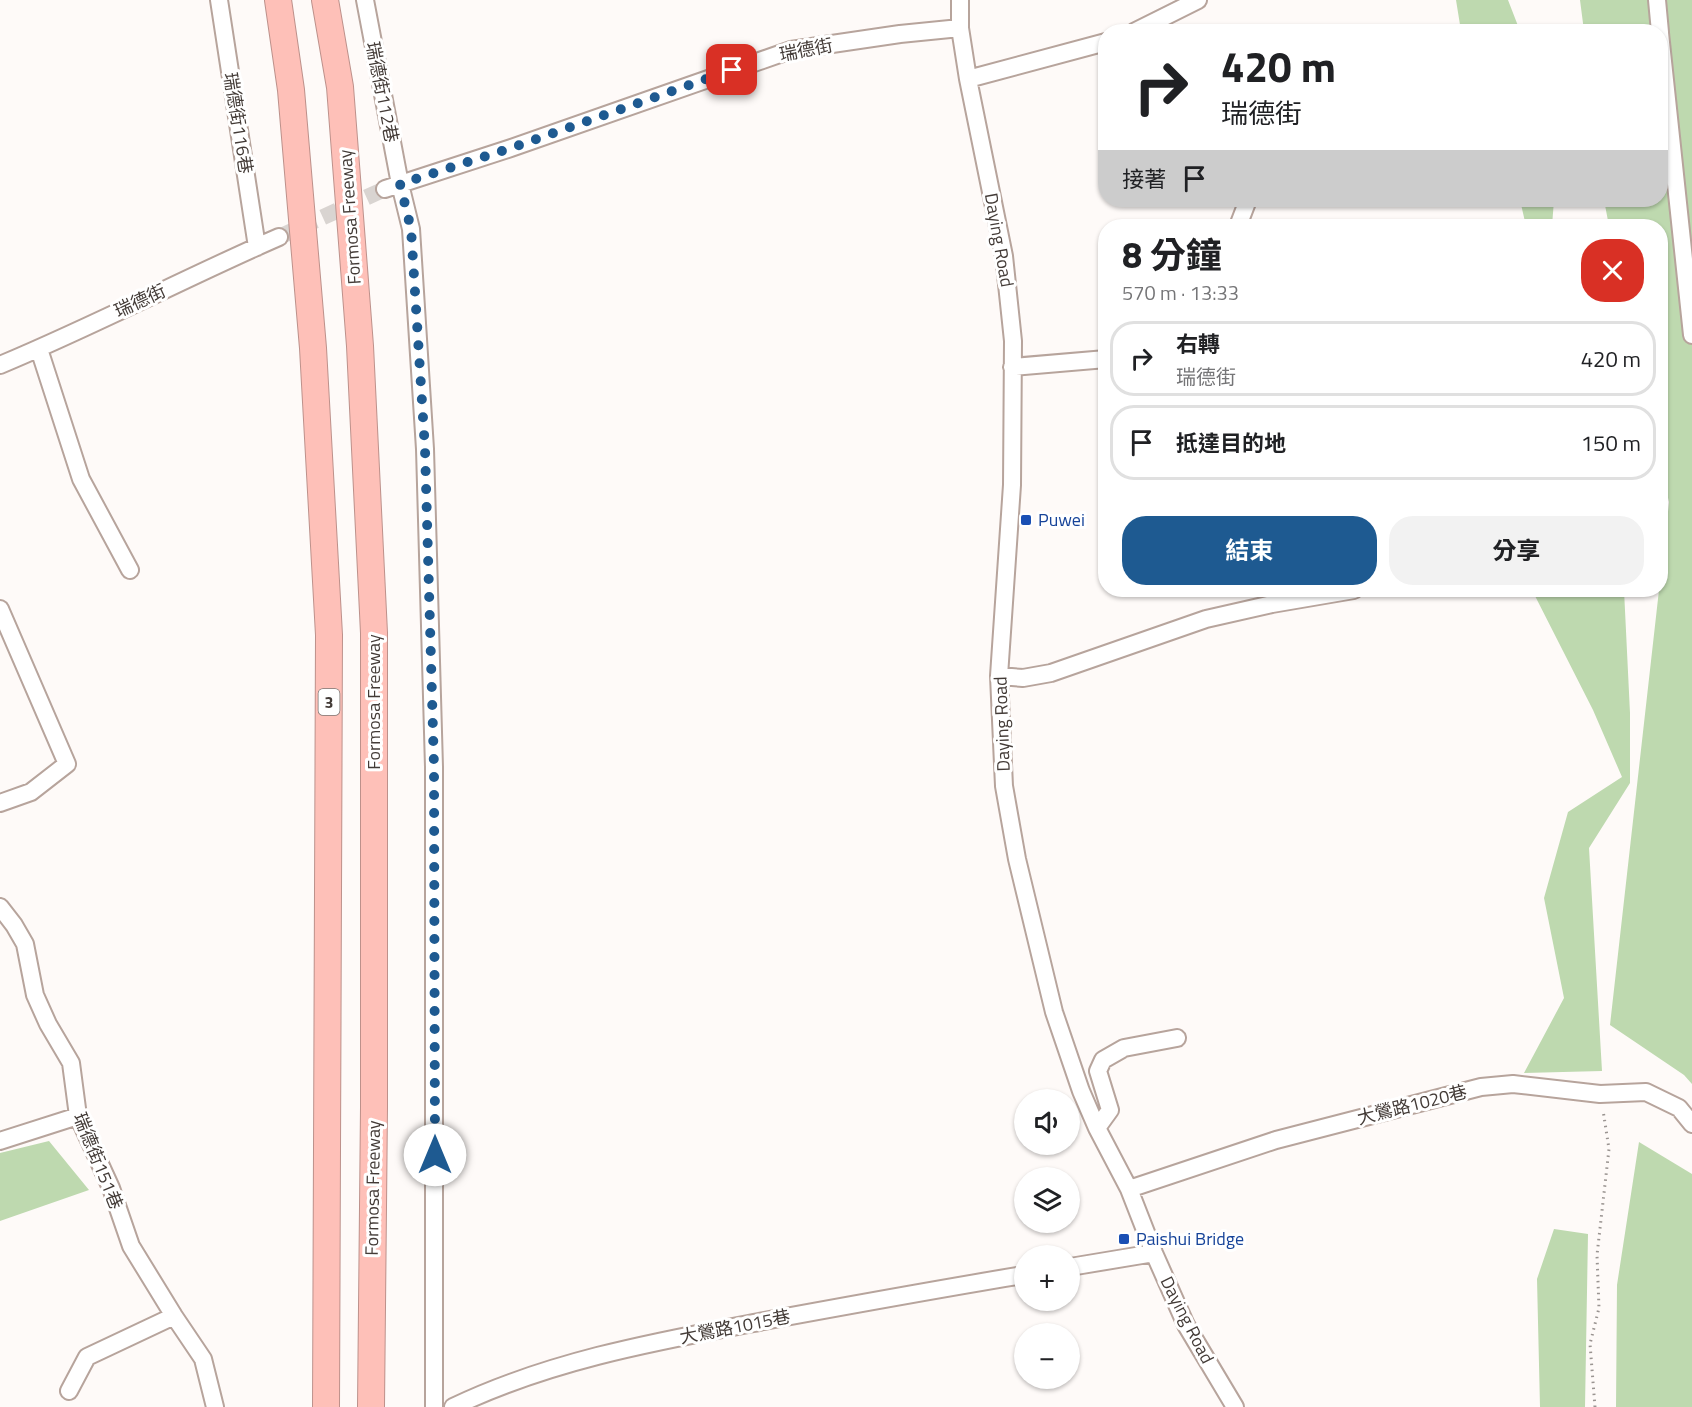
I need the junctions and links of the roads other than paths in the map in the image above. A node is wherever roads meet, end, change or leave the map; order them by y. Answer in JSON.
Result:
{"nodes":[{"id":1,"x":219,"y":0,"type":"edge"},
{"id":2,"x":278,"y":0,"type":"edge"},
{"id":3,"x":325,"y":0,"type":"edge"},
{"id":4,"x":365,"y":0,"type":"edge"},
{"id":5,"x":960,"y":0,"type":"edge"},
{"id":6,"x":1198,"y":0,"type":"edge"},
{"id":7,"x":1657,"y":0,"type":"edge"},
{"id":8,"x":1150,"y":24,"type":"edge"},
{"id":9,"x":1659,"y":24,"type":"edge"},
{"id":10,"x":960,"y":28,"type":"junction"},
{"id":11,"x":1098,"y":44,"type":"edge"},
{"id":12,"x":968,"y":79,"type":"junction"},
{"id":13,"x":1668,"y":108,"type":"edge"},
{"id":14,"x":392,"y":186,"type":"junction"},
{"id":15,"x":279,"y":237,"type":"tunnel mouth"},
{"id":16,"x":257,"y":247,"type":"junction"},
{"id":17,"x":1692,"y":335,"type":"edge"},
{"id":18,"x":39,"y":349,"type":"junction"},
{"id":19,"x":1098,"y":360,"type":"edge"},
{"id":20,"x":0,"y":365,"type":"edge"},
{"id":21,"x":1012,"y":367,"type":"junction"},
{"id":22,"x":130,"y":570,"type":"dead end"},
{"id":23,"x":1313,"y":597,"type":"edge"},
{"id":24,"x":0,"y":609,"type":"edge"},
{"id":25,"x":999,"y":676,"type":"junction"},
{"id":26,"x":0,"y":802,"type":"edge"},
{"id":27,"x":0,"y":908,"type":"edge"},
{"id":28,"x":1177,"y":1038,"type":"dead end"},
{"id":29,"x":78,"y":1116,"type":"junction"},
{"id":30,"x":1692,"y":1124,"type":"edge"},
{"id":31,"x":1097,"y":1128,"type":"junction"},
{"id":32,"x":0,"y":1141,"type":"edge"},
{"id":33,"x":1129,"y":1189,"type":"junction"},
{"id":34,"x":1154,"y":1254,"type":"junction"},
{"id":35,"x":1080,"y":1265,"type":"edge"},
{"id":36,"x":1014,"y":1277,"type":"edge"},
{"id":37,"x":174,"y":1316,"type":"junction"},
{"id":38,"x":69,"y":1391,"type":"dead end"},
{"id":39,"x":215,"y":1407,"type":"edge"},
{"id":40,"x":326,"y":1407,"type":"edge"},
{"id":41,"x":371,"y":1407,"type":"edge"},
{"id":42,"x":434,"y":1407,"type":"edge"},
{"id":43,"x":453,"y":1407,"type":"edge"},
{"id":44,"x":1234,"y":1407,"type":"edge"}],
"edges":[{"from":1,"to":16,"type":"street","name":"瑞德街116巷"},
{"from":2,"to":40,"type":"highway","number":"3"},
{"from":3,"to":41,"type":"highway","name":"Formosa Freeway"},
{"from":4,"to":14,"type":"street","name":"瑞德街112巷"},
{"from":5,"to":10,"type":"street","name":"Daying Road"},
{"from":6,"to":8,"type":"street"},
{"from":7,"to":9,"type":"street"},
{"from":10,"to":12,"type":"street","name":"Daying Road"},
{"from":10,"to":14,"type":"street","name":"瑞德街"},
{"from":11,"to":12,"type":"street"},
{"from":12,"to":21,"type":"street","name":"Daying Road"},
{"from":13,"to":17,"type":"street"},
{"from":14,"to":42,"type":"street","name":"瑞德街112巷"},
{"from":15,"to":16,"type":"street","name":"瑞德街"},
{"from":16,"to":18,"type":"street","name":"瑞德街"},
{"from":18,"to":20,"type":"street","name":"瑞德街"},
{"from":18,"to":22,"type":"street"},
{"from":19,"to":21,"type":"street"},
{"from":21,"to":25,"type":"street","name":"Daying Road"},
{"from":23,"to":25,"type":"street"},
{"from":24,"to":26,"type":"street"},
{"from":25,"to":31,"type":"street","name":"Daying Road"},
{"from":27,"to":29,"type":"street","name":"瑞德街151巷"},
{"from":28,"to":31,"type":"street"},
{"from":29,"to":32,"type":"street"},
{"from":29,"to":37,"type":"street","name":"瑞德街151巷"},
{"from":30,"to":33,"type":"street","name":"大鶯路1020巷"},
{"from":31,"to":33,"type":"street","name":"Daying Road"},
{"from":33,"to":34,"type":"street","name":"Daying Road"},
{"from":34,"to":35,"type":"street"},
{"from":34,"to":44,"type":"street","name":"Daying Road"},
{"from":36,"to":43,"type":"street","name":"大鶯路1015巷"},
{"from":37,"to":38,"type":"street"},
{"from":37,"to":39,"type":"street","name":"瑞德街151巷"}]}
